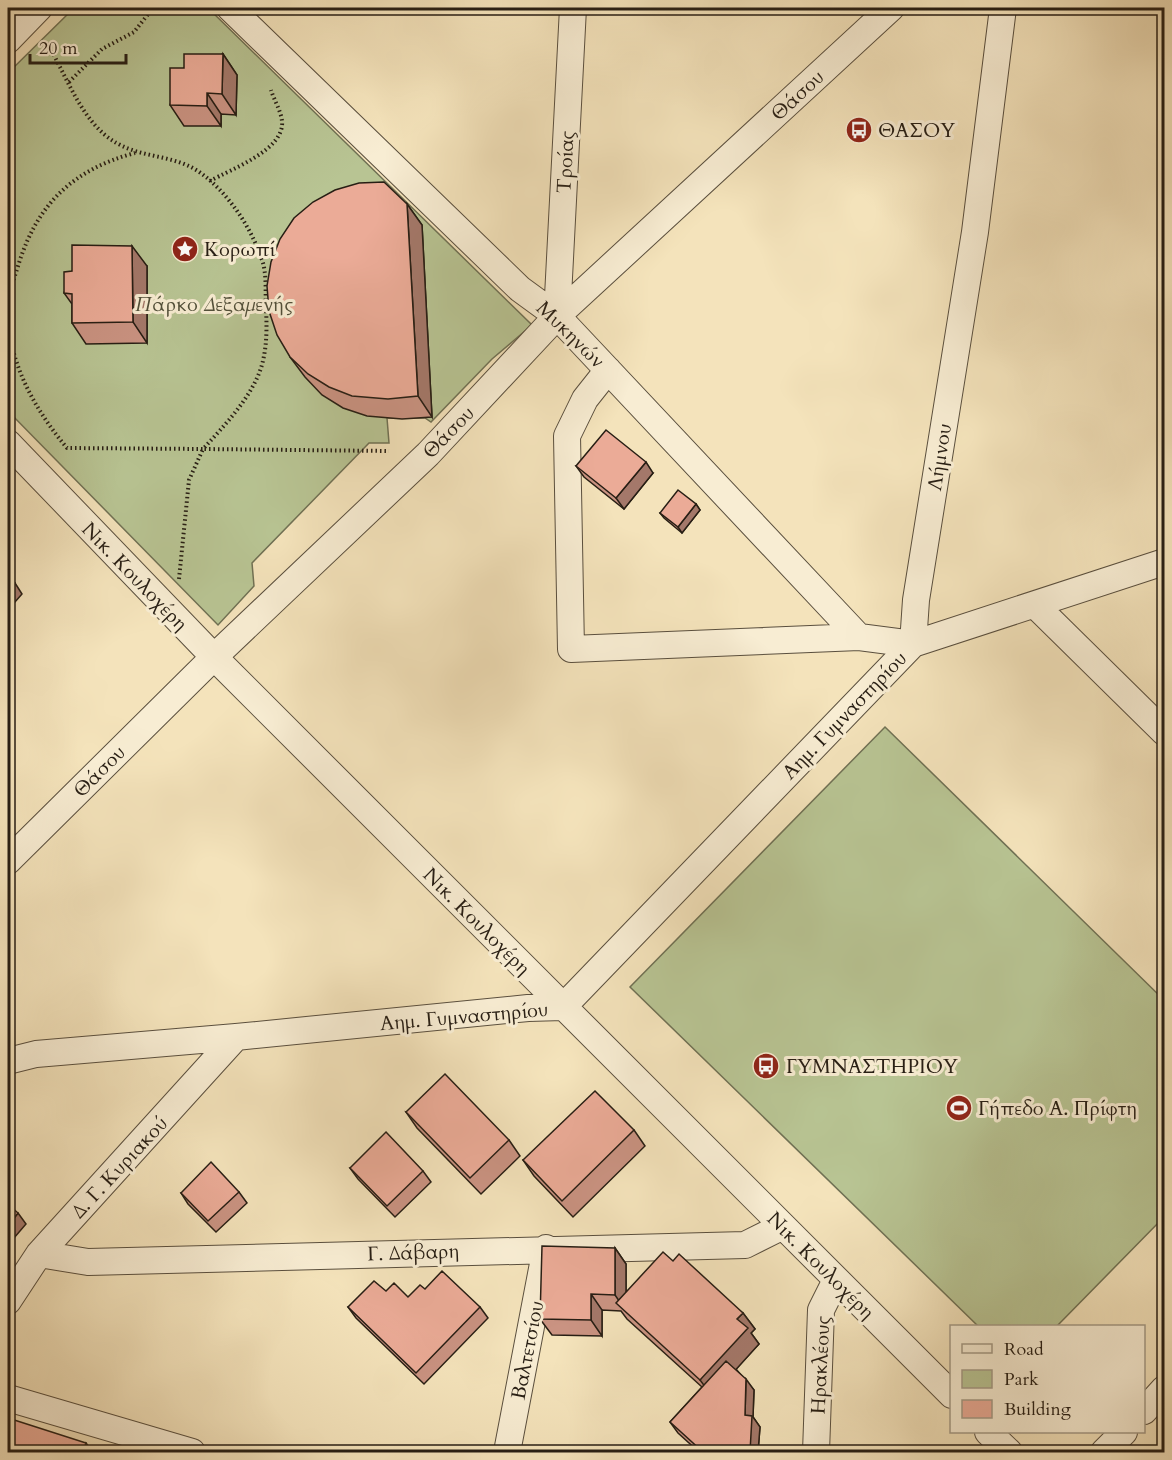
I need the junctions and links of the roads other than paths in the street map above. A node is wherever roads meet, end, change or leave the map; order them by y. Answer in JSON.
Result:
{"nodes":[{"id":1,"x":39,"y":8,"type":"edge"},
{"id":2,"x":230,"y":8,"type":"edge"},
{"id":3,"x":573,"y":8,"type":"edge"},
{"id":4,"x":891,"y":8,"type":"edge"},
{"id":5,"x":1003,"y":8,"type":"edge"},
{"id":6,"x":8,"y":40,"type":"edge"},
{"id":7,"x":557,"y":316,"type":"junction"},
{"id":8,"x":608,"y":370,"type":"junction"},
{"id":9,"x":8,"y":445,"type":"edge"},
{"id":10,"x":1164,"y":562,"type":"edge"},
{"id":11,"x":1035,"y":604,"type":"junction"},
{"id":12,"x":859,"y":637,"type":"junction"},
{"id":13,"x":912,"y":644,"type":"junction"},
{"id":14,"x":214,"y":657,"type":"junction"},
{"id":15,"x":1164,"y":732,"type":"edge"},
{"id":16,"x":8,"y":861,"type":"edge"},
{"id":17,"x":563,"y":1007,"type":"junction"},
{"id":18,"x":236,"y":1037,"type":"junction"},
{"id":19,"x":8,"y":1061,"type":"edge"},
{"id":20,"x":783,"y":1227,"type":"junction"},
{"id":21,"x":546,"y":1248,"type":"junction"},
{"id":22,"x":39,"y":1254,"type":"junction"},
{"id":23,"x":836,"y":1280,"type":"junction"},
{"id":24,"x":8,"y":1301,"type":"edge"},
{"id":25,"x":1164,"y":1389,"type":"edge"},
{"id":26,"x":950,"y":1394,"type":"edge"},
{"id":27,"x":8,"y":1398,"type":"edge"},
{"id":28,"x":1145,"y":1409,"type":"edge"},
{"id":29,"x":990,"y":1433,"type":"edge"},
{"id":30,"x":1122,"y":1433,"type":"edge"},
{"id":31,"x":192,"y":1452,"type":"edge"},
{"id":32,"x":507,"y":1452,"type":"edge"},
{"id":33,"x":816,"y":1452,"type":"edge"},
{"id":34,"x":1009,"y":1452,"type":"edge"},
{"id":35,"x":1104,"y":1452,"type":"edge"}],
"edges":[{"from":1,"to":6,"type":"street"},
{"from":2,"to":7,"type":"street","name":"Μυκηνών"},
{"from":3,"to":7,"type":"street","name":"Τροίας"},
{"from":4,"to":7,"type":"street","name":"Θάσου"},
{"from":5,"to":13,"type":"street","name":"Λήμνου"},
{"from":7,"to":8,"type":"street","name":"Μυκηνών"},
{"from":7,"to":14,"type":"street","name":"Θάσου"},
{"from":8,"to":12,"type":"street","name":"Μυκηνών"},
{"from":8,"to":12,"type":"street"},
{"from":9,"to":14,"type":"street","name":"Νικ. Κουλοχέρη"},
{"from":10,"to":11,"type":"street"},
{"from":11,"to":13,"type":"street"},
{"from":11,"to":15,"type":"street"},
{"from":12,"to":13,"type":"street"},
{"from":13,"to":17,"type":"street","name":"Αημ. Γυμναστηρίου"},
{"from":14,"to":16,"type":"street","name":"Θάσου"},
{"from":14,"to":17,"type":"street","name":"Νικ. Κουλοχέρη"},
{"from":17,"to":18,"type":"street","name":"Αημ. Γυμναστηρίου"},
{"from":17,"to":20,"type":"street","name":"Νικ. Κουλοχέρη"},
{"from":18,"to":19,"type":"street","name":"Αημ. Γυμναστηρίου"},
{"from":18,"to":22,"type":"street","name":"Δ. Γ. Κυριακού"},
{"from":20,"to":21,"type":"street","name":"Γ. Δάβαρη"},
{"from":20,"to":23,"type":"street","name":"Νικ. Κουλοχέρη"},
{"from":21,"to":22,"type":"street","name":"Γ. Δάβαρη"},
{"from":21,"to":32,"type":"street","name":"Βαλτετσίου"},
{"from":22,"to":24,"type":"street","name":"Δ. Γ. Κυριακού"},
{"from":23,"to":26,"type":"street","name":"Νικ. Κουλοχέρη"},
{"from":23,"to":33,"type":"street","name":"Ηρακλέους"},
{"from":25,"to":28,"type":"street"},
{"from":27,"to":31,"type":"street"},
{"from":29,"to":34,"type":"street"},
{"from":30,"to":35,"type":"street"}]}
